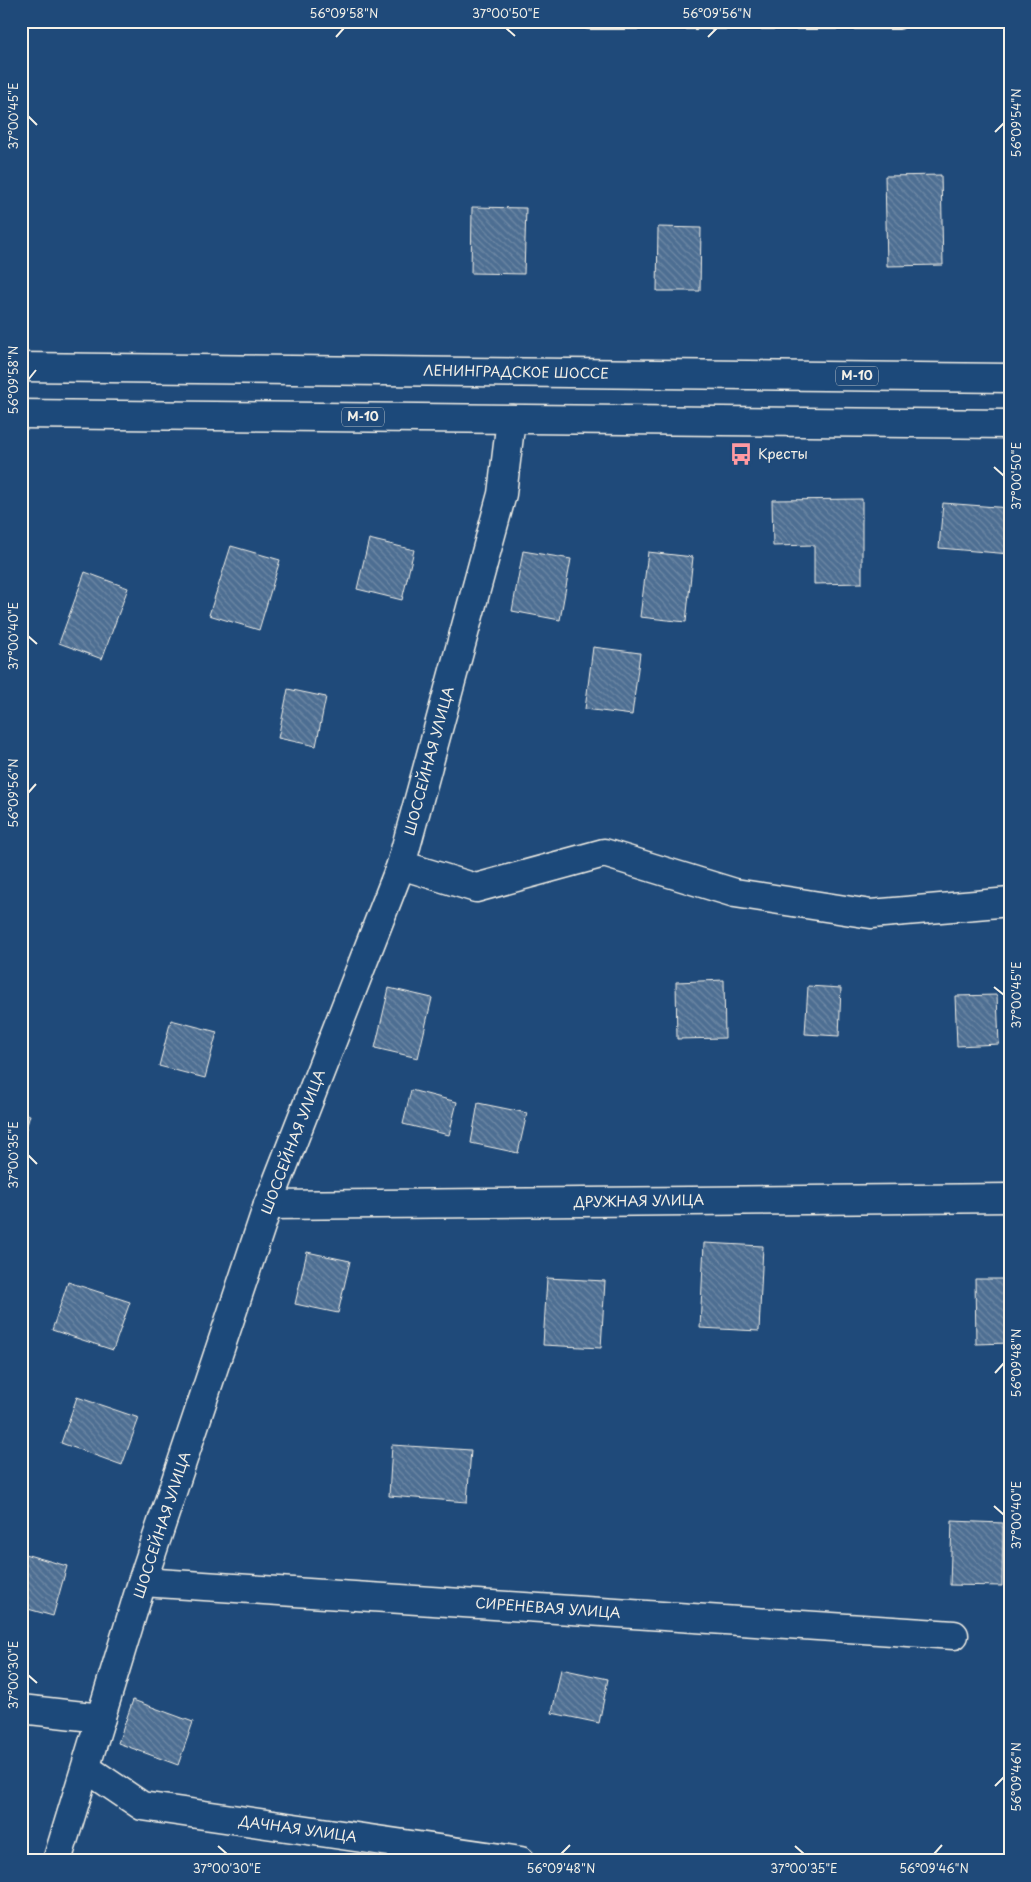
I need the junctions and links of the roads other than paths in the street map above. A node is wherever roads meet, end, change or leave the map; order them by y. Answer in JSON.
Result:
{"nodes":[{"id":1,"x":589,"y":21,"type":"edge"},
{"id":2,"x":899,"y":21,"type":"edge"},
{"id":3,"x":21,"y":366,"type":"edge"},
{"id":4,"x":1010,"y":378,"type":"edge"},
{"id":5,"x":21,"y":414,"type":"edge"},
{"id":6,"x":511,"y":419,"type":"junction"},
{"id":7,"x":1010,"y":424,"type":"edge"},
{"id":8,"x":401,"y":865,"type":"junction"},
{"id":9,"x":1010,"y":902,"type":"edge"},
{"id":10,"x":1010,"y":1198,"type":"edge"},
{"id":11,"x":268,"y":1205,"type":"junction"},
{"id":12,"x":142,"y":1582,"type":"junction"},
{"id":13,"x":954,"y":1635,"type":"dead end"},
{"id":14,"x":21,"y":1709,"type":"edge"},
{"id":15,"x":101,"y":1718,"type":"junction"},
{"id":16,"x":86,"y":1768,"type":"junction"},
{"id":17,"x":57,"y":1861,"type":"edge"},
{"id":18,"x":521,"y":1861,"type":"edge"}],
"edges":[{"from":1,"to":2,"type":"lane"},
{"from":3,"to":4,"type":"main road","name":"ЛЕНИНГРАДСКОЕ ШОССЕ","number":"М-10"},
{"from":5,"to":6,"type":"main road","number":"М-10"},
{"from":6,"to":7,"type":"main road","number":"М-10"},
{"from":6,"to":8,"type":"main road","name":"ШОССЕЙНАЯ УЛИЦА"},
{"from":8,"to":9,"type":"main road"},
{"from":8,"to":11,"type":"main road","name":"ШОССЕЙНАЯ УЛИЦА"},
{"from":10,"to":11,"type":"main road","name":"ДРУЖНАЯ УЛИЦА"},
{"from":11,"to":12,"type":"main road","name":"ШОССЕЙНАЯ УЛИЦА"},
{"from":12,"to":13,"type":"main road","name":"СИРЕНЕВАЯ УЛИЦА"},
{"from":12,"to":15,"type":"main road","name":"ШОССЕЙНАЯ УЛИЦА"},
{"from":14,"to":15,"type":"main road"},
{"from":15,"to":16,"type":"main road","name":"ШОССЕЙНАЯ УЛИЦА"},
{"from":16,"to":17,"type":"main road","name":"ШОССЕЙНАЯ УЛИЦА"},
{"from":16,"to":18,"type":"main road","name":"ДАЧНАЯ УЛИЦА"}]}
